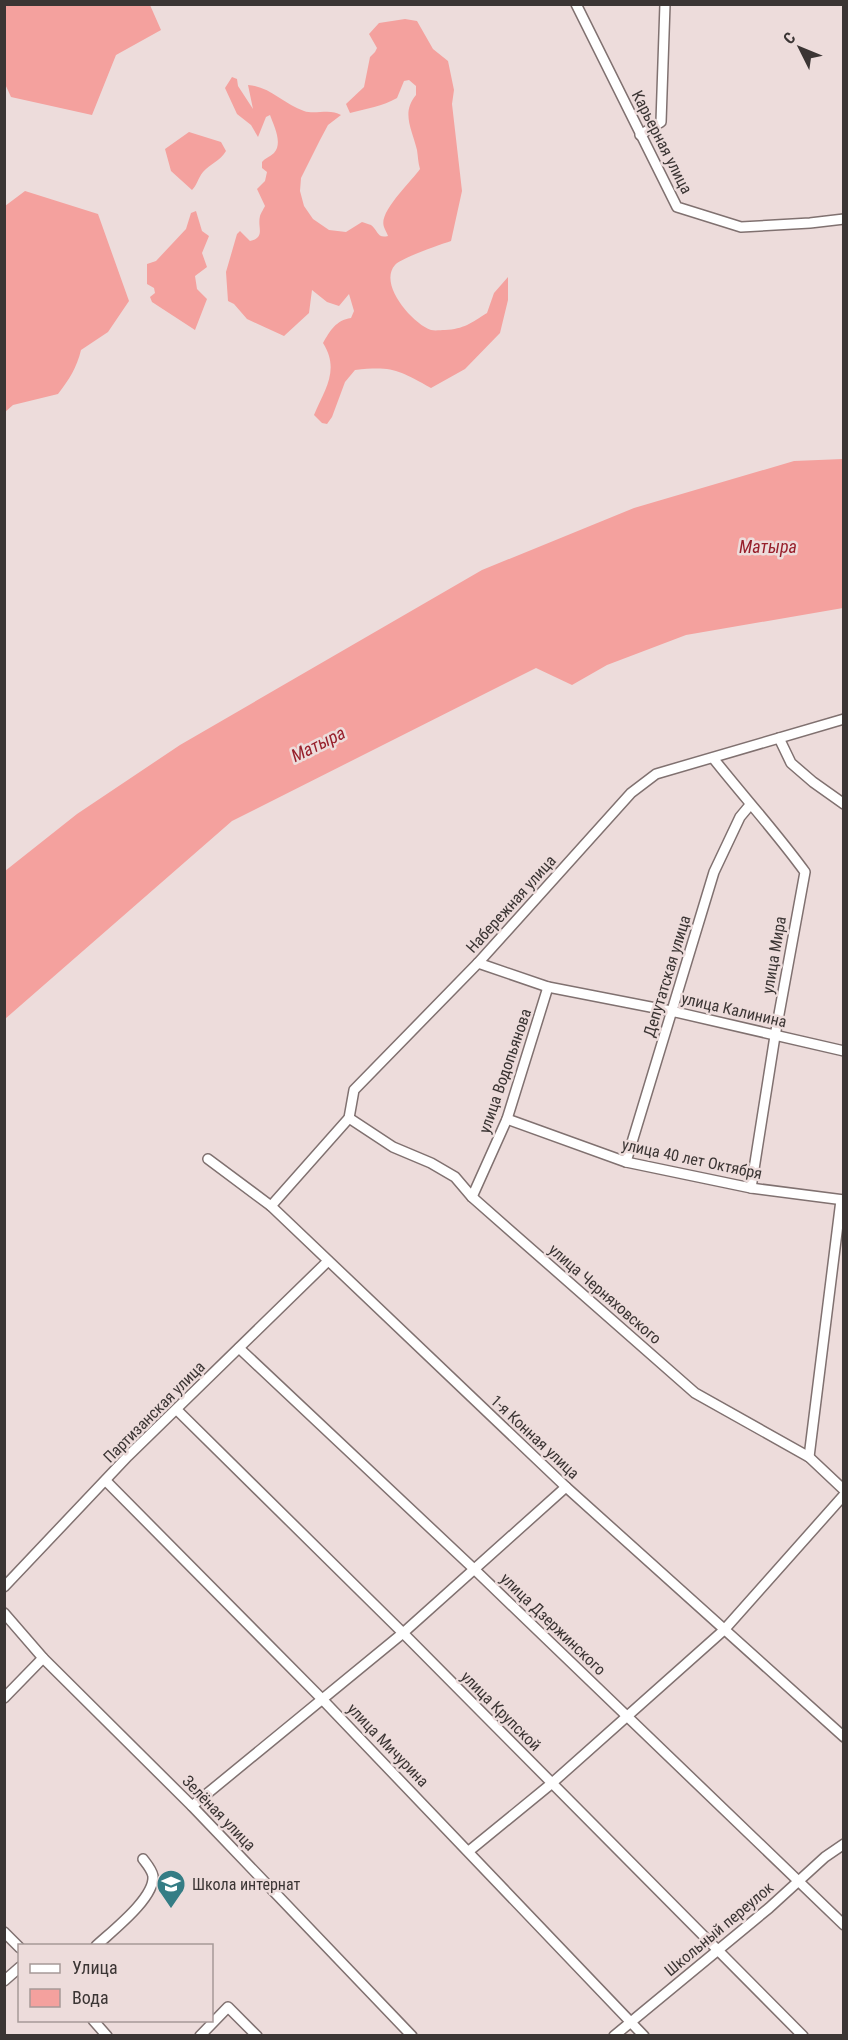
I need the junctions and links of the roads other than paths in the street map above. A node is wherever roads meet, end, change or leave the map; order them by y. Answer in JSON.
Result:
{"nodes":[{"id":1,"x":576,"y":4,"type":"edge"},
{"id":2,"x":664,"y":4,"type":"edge"},
{"id":3,"x":640,"y":135,"type":"junction"},
{"id":4,"x":843,"y":219,"type":"edge"},
{"id":5,"x":843,"y":719,"type":"edge"},
{"id":6,"x":779,"y":738,"type":"junction"},
{"id":7,"x":713,"y":758,"type":"junction"},
{"id":8,"x":843,"y":804,"type":"edge"},
{"id":9,"x":750,"y":805,"type":"junction"},
{"id":10,"x":478,"y":963,"type":"junction"},
{"id":11,"x":548,"y":987,"type":"junction"},
{"id":12,"x":671,"y":1011,"type":"junction"},
{"id":13,"x":775,"y":1036,"type":"junction"},
{"id":14,"x":843,"y":1051,"type":"edge"},
{"id":15,"x":349,"y":1118,"type":"junction"},
{"id":16,"x":507,"y":1119,"type":"junction"},
{"id":17,"x":208,"y":1159,"type":"dead end"},
{"id":18,"x":626,"y":1162,"type":"junction"},
{"id":19,"x":751,"y":1188,"type":"junction"},
{"id":20,"x":472,"y":1197,"type":"junction"},
{"id":21,"x":842,"y":1200,"type":"edge"},
{"id":22,"x":271,"y":1206,"type":"junction"},
{"id":23,"x":328,"y":1261,"type":"junction"},
{"id":24,"x":239,"y":1348,"type":"junction"},
{"id":25,"x":177,"y":1410,"type":"junction"},
{"id":26,"x":809,"y":1457,"type":"junction"},
{"id":27,"x":106,"y":1481,"type":"junction"},
{"id":28,"x":566,"y":1487,"type":"junction"},
{"id":29,"x":843,"y":1490,"type":"edge"},
{"id":30,"x":843,"y":1495,"type":"edge"},
{"id":31,"x":474,"y":1569,"type":"junction"},
{"id":32,"x":4,"y":1587,"type":"edge"},
{"id":33,"x":4,"y":1613,"type":"edge"},
{"id":34,"x":724,"y":1630,"type":"junction"},
{"id":35,"x":403,"y":1632,"type":"junction"},
{"id":36,"x":43,"y":1658,"type":"junction"},
{"id":37,"x":4,"y":1698,"type":"edge"},
{"id":38,"x":321,"y":1698,"type":"junction"},
{"id":39,"x":627,"y":1716,"type":"junction"},
{"id":40,"x":843,"y":1737,"type":"edge"},
{"id":41,"x":551,"y":1784,"type":"junction"},
{"id":42,"x":192,"y":1806,"type":"junction"},
{"id":43,"x":843,"y":1844,"type":"edge"},
{"id":44,"x":469,"y":1851,"type":"junction"},
{"id":45,"x":143,"y":1859,"type":"dead end"},
{"id":46,"x":797,"y":1881,"type":"junction"},
{"id":47,"x":843,"y":1925,"type":"edge"},
{"id":48,"x":4,"y":1932,"type":"edge"},
{"id":49,"x":98,"y":1944,"type":"edge"},
{"id":50,"x":18,"y":1945,"type":"edge"},
{"id":51,"x":718,"y":1950,"type":"junction"},
{"id":52,"x":18,"y":1969,"type":"edge"},
{"id":53,"x":4,"y":1981,"type":"edge"},
{"id":54,"x":95,"y":2022,"type":"edge"},
{"id":55,"x":630,"y":2022,"type":"junction"},
{"id":56,"x":107,"y":2036,"type":"edge"},
{"id":57,"x":200,"y":2036,"type":"edge"},
{"id":58,"x":257,"y":2036,"type":"edge"},
{"id":59,"x":412,"y":2036,"type":"edge"},
{"id":60,"x":614,"y":2036,"type":"edge"},
{"id":61,"x":644,"y":2036,"type":"edge"},
{"id":62,"x":803,"y":2036,"type":"edge"}],
"edges":[{"from":1,"to":3,"type":"street","name":"Карьерная улица"},
{"from":2,"to":3,"type":"street"},
{"from":3,"to":4,"type":"street","name":"Карьерная улица"},
{"from":5,"to":6,"type":"street","name":"Набережная улица"},
{"from":6,"to":7,"type":"street","name":"Набережная улица"},
{"from":6,"to":8,"type":"street"},
{"from":7,"to":9,"type":"street","name":"улица Мира"},
{"from":7,"to":10,"type":"street","name":"Набережная улица"},
{"from":9,"to":12,"type":"street","name":"Депутатская улица"},
{"from":9,"to":13,"type":"street","name":"улица Мира"},
{"from":10,"to":11,"type":"street","name":"улица Калинина"},
{"from":10,"to":15,"type":"street","name":"Набережная улица"},
{"from":11,"to":12,"type":"street","name":"улица Калинина"},
{"from":11,"to":16,"type":"street","name":"улица Водопьянова"},
{"from":12,"to":13,"type":"street","name":"улица Калинина"},
{"from":12,"to":18,"type":"street","name":"Депутатская улица"},
{"from":13,"to":14,"type":"street","name":"улица Калинина"},
{"from":13,"to":19,"type":"street","name":"улица Мира"},
{"from":15,"to":20,"type":"street","name":"улица Черняховского"},
{"from":15,"to":22,"type":"street","name":"Набережная улица"},
{"from":16,"to":18,"type":"street","name":"улица 40 лет Октября"},
{"from":16,"to":20,"type":"street","name":"улица Водопьянова"},
{"from":17,"to":22,"type":"street","name":"1-я Конная улица"},
{"from":18,"to":19,"type":"street","name":"улица 40 лет Октября"},
{"from":19,"to":21,"type":"street","name":"улица 40 лет Октября"},
{"from":20,"to":26,"type":"street","name":"улица Черняховского"},
{"from":21,"to":26,"type":"street","name":"улица 40 лет Октября"},
{"from":22,"to":23,"type":"street","name":"1-я Конная улица"},
{"from":23,"to":24,"type":"street","name":"Партизанская улица"},
{"from":23,"to":28,"type":"street","name":"1-я Конная улица"},
{"from":24,"to":25,"type":"street","name":"Партизанская улица"},
{"from":24,"to":31,"type":"street","name":"улица Дзержинского"},
{"from":25,"to":27,"type":"street","name":"Партизанская улица"},
{"from":25,"to":35,"type":"street","name":"улица Крупской"},
{"from":26,"to":29,"type":"street","name":"улица Черняховского"},
{"from":27,"to":32,"type":"street","name":"Партизанская улица"},
{"from":27,"to":38,"type":"street","name":"улица Мичурина"},
{"from":28,"to":31,"type":"street"},
{"from":28,"to":34,"type":"street","name":"1-я Конная улица"},
{"from":30,"to":34,"type":"street"},
{"from":31,"to":35,"type":"street"},
{"from":31,"to":39,"type":"street","name":"улица Дзержинского"},
{"from":33,"to":36,"type":"street","name":"Зелёная улица"},
{"from":34,"to":39,"type":"street"},
{"from":34,"to":40,"type":"street","name":"1-я Конная улица"},
{"from":35,"to":38,"type":"street"},
{"from":35,"to":41,"type":"street","name":"улица Крупской"},
{"from":36,"to":37,"type":"street"},
{"from":36,"to":42,"type":"street","name":"Зелёная улица"},
{"from":38,"to":42,"type":"street"},
{"from":38,"to":44,"type":"street","name":"улица Мичурина"},
{"from":39,"to":41,"type":"street"},
{"from":39,"to":46,"type":"street","name":"улица Дзержинского"},
{"from":41,"to":44,"type":"street"},
{"from":41,"to":51,"type":"street","name":"улица Крупской"},
{"from":42,"to":59,"type":"street","name":"Зелёная улица"},
{"from":43,"to":46,"type":"street","name":"Школьный переулок"},
{"from":44,"to":55,"type":"street","name":"улица Мичурина"},
{"from":45,"to":49,"type":"street"},
{"from":46,"to":47,"type":"street","name":"улица Дзержинского"},
{"from":46,"to":51,"type":"street","name":"Школьный переулок"},
{"from":48,"to":50,"type":"street"},
{"from":51,"to":55,"type":"street","name":"Школьный переулок"},
{"from":51,"to":62,"type":"street","name":"улица Крупской"},
{"from":52,"to":53,"type":"street"},
{"from":54,"to":56,"type":"street"},
{"from":55,"to":60,"type":"street","name":"Школьный переулок"},
{"from":55,"to":61,"type":"street","name":"улица Мичурина"},
{"from":57,"to":58,"type":"street"}]}
